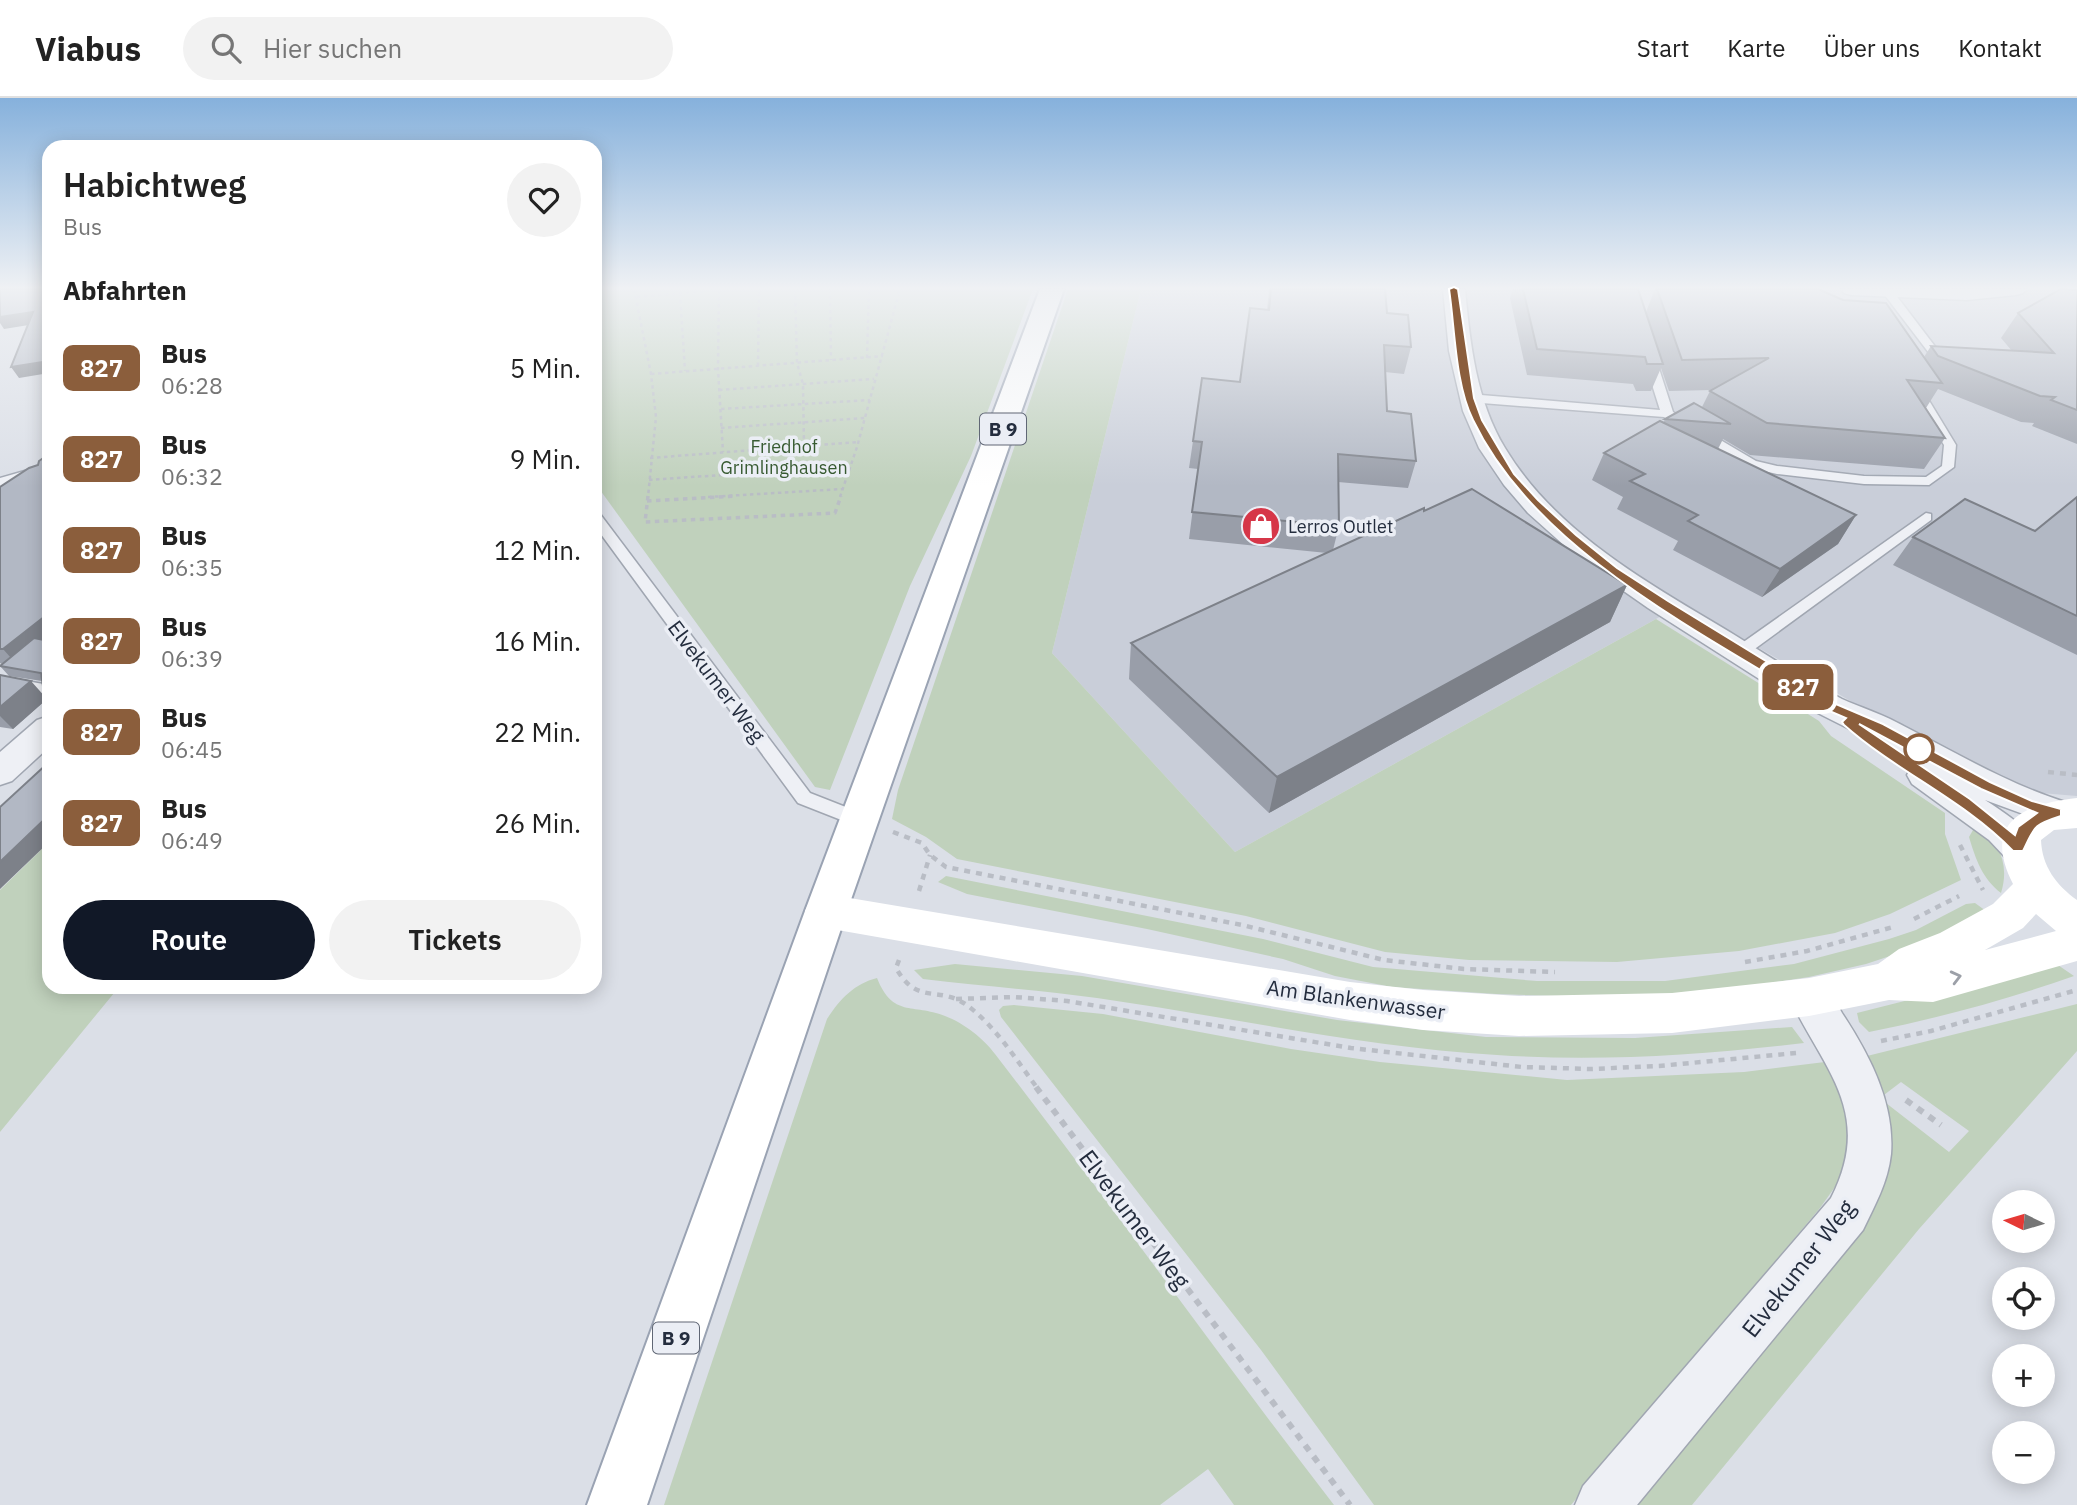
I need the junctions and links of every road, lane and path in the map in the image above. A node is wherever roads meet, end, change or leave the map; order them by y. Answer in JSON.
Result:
{"nodes":[{"id":1,"x":647,"y":355,"type":"edge"},
{"id":2,"x":684,"y":355,"type":"edge"},
{"id":3,"x":718,"y":355,"type":"edge"},
{"id":4,"x":758,"y":355,"type":"edge"},
{"id":5,"x":797,"y":355,"type":"edge"},
{"id":6,"x":831,"y":355,"type":"edge"},
{"id":7,"x":867,"y":355,"type":"edge"},
{"id":8,"x":1028,"y":355,"type":"edge"},
{"id":9,"x":1463,"y":355,"type":"edge"},
{"id":10,"x":1648,"y":355,"type":"edge"},
{"id":11,"x":883,"y":356,"type":"joint"},
{"id":12,"x":867,"y":358,"type":"junction"},
{"id":13,"x":831,"y":360,"type":"junction"},
{"id":14,"x":797,"y":363,"type":"junction"},
{"id":15,"x":758,"y":366,"type":"junction"},
{"id":16,"x":718,"y":369,"type":"junction"},
{"id":17,"x":685,"y":371,"type":"junction"},
{"id":18,"x":651,"y":374,"type":"junction"},
{"id":19,"x":874,"y":379,"type":"junction"},
{"id":20,"x":1910,"y":379,"type":"edge"},
{"id":21,"x":803,"y":384,"type":"junction"},
{"id":22,"x":719,"y":390,"type":"junction"},
{"id":23,"x":1469,"y":398,"type":"junction"},
{"id":24,"x":870,"y":400,"type":"junction"},
{"id":25,"x":804,"y":404,"type":"junction"},
{"id":26,"x":720,"y":409,"type":"junction"},
{"id":27,"x":1667,"y":414,"type":"junction"},
{"id":28,"x":865,"y":418,"type":"junction"},
{"id":29,"x":805,"y":422,"type":"junction"},
{"id":30,"x":722,"y":428,"type":"junction"},
{"id":31,"x":858,"y":442,"type":"junction"},
{"id":32,"x":804,"y":446,"type":"junction"},
{"id":33,"x":723,"y":452,"type":"junction"},
{"id":34,"x":650,"y":458,"type":"junction"},
{"id":35,"x":850,"y":466,"type":"junction"},
{"id":36,"x":42,"y":474,"type":"edge"},
{"id":37,"x":649,"y":480,"type":"junction"},
{"id":38,"x":0,"y":486,"type":"edge"},
{"id":39,"x":843,"y":489,"type":"junction"},
{"id":40,"x":647,"y":501,"type":"junction"},
{"id":41,"x":1926,"y":517,"type":"dead end"},
{"id":42,"x":602,"y":526,"type":"edge"},
{"id":43,"x":1740,"y":652,"type":"junction"},
{"id":44,"x":1,"y":682,"type":"edge"},
{"id":45,"x":42,"y":690,"type":"edge"},
{"id":46,"x":1831,"y":707,"type":"junction"},
{"id":47,"x":42,"y":734,"type":"edge"},
{"id":48,"x":0,"y":772,"type":"edge"},
{"id":49,"x":2067,"y":813,"type":"edge"},
{"id":50,"x":860,"y":820,"type":"junction"},
{"id":51,"x":2018,"y":847,"type":"junction"},
{"id":52,"x":2036,"y":887,"type":"junction"},
{"id":53,"x":1967,"y":892,"type":"dead end"},
{"id":54,"x":826,"y":911,"type":"junction"},
{"id":55,"x":1907,"y":922,"type":"dead end"},
{"id":56,"x":2077,"y":923,"type":"edge"},
{"id":57,"x":1895,"y":926,"type":"dead end"},
{"id":58,"x":2077,"y":943,"type":"edge"},
{"id":59,"x":1732,"y":964,"type":"dead end"},
{"id":60,"x":896,"y":968,"type":"dead end"},
{"id":61,"x":1560,"y":972,"type":"dead end"},
{"id":62,"x":1889,"y":981,"type":"junction"},
{"id":63,"x":2077,"y":990,"type":"edge"},
{"id":64,"x":1809,"y":998,"type":"junction"},
{"id":65,"x":1843,"y":1048,"type":"junction"},
{"id":66,"x":617,"y":1505,"type":"edge"},
{"id":67,"x":1350,"y":1505,"type":"edge"},
{"id":68,"x":1602,"y":1505,"type":"edge"}],
"edges":[{"from":1,"to":18,"type":"path"},
{"from":2,"to":17,"type":"path"},
{"from":3,"to":16,"type":"path"},
{"from":4,"to":15,"type":"path"},
{"from":5,"to":14,"type":"path"},
{"from":6,"to":13,"type":"path"},
{"from":7,"to":12,"type":"path"},
{"from":8,"to":50,"type":"main road","number":"B 9"},
{"from":9,"to":23,"type":"street"},
{"from":10,"to":27,"type":"lane"},
{"from":11,"to":12,"type":"path"},
{"from":11,"to":19,"type":"path"},
{"from":12,"to":13,"type":"path"},
{"from":13,"to":14,"type":"path"},
{"from":14,"to":15,"type":"path"},
{"from":14,"to":21,"type":"path"},
{"from":15,"to":16,"type":"path"},
{"from":16,"to":17,"type":"path"},
{"from":16,"to":22,"type":"path"},
{"from":17,"to":18,"type":"path"},
{"from":18,"to":34,"type":"path"},
{"from":19,"to":21,"type":"path"},
{"from":19,"to":24,"type":"path"},
{"from":20,"to":27,"type":"lane"},
{"from":21,"to":22,"type":"path"},
{"from":21,"to":25,"type":"path"},
{"from":22,"to":26,"type":"path"},
{"from":23,"to":27,"type":"lane"},
{"from":23,"to":43,"type":"street"},
{"from":24,"to":25,"type":"path"},
{"from":24,"to":28,"type":"path"},
{"from":25,"to":26,"type":"path"},
{"from":25,"to":29,"type":"path"},
{"from":26,"to":30,"type":"path"},
{"from":28,"to":29,"type":"path"},
{"from":28,"to":31,"type":"path"},
{"from":29,"to":30,"type":"path"},
{"from":29,"to":32,"type":"path"},
{"from":30,"to":33,"type":"path"},
{"from":31,"to":32,"type":"path"},
{"from":31,"to":35,"type":"path"},
{"from":32,"to":33,"type":"path"},
{"from":33,"to":34,"type":"path"},
{"from":34,"to":37,"type":"path"},
{"from":35,"to":37,"type":"path"},
{"from":35,"to":39,"type":"path"},
{"from":36,"to":38,"type":"street"},
{"from":37,"to":40,"type":"path"},
{"from":39,"to":40,"type":"path"},
{"from":39,"to":40,"type":"path"},
{"from":41,"to":43,"type":"lane"},
{"from":42,"to":50,"type":"lane","name":"Elvekumer Weg"},
{"from":43,"to":46,"type":"street"},
{"from":44,"to":45,"type":"lane"},
{"from":46,"to":49,"type":"street"},
{"from":46,"to":51,"type":"street"},
{"from":47,"to":48,"type":"street"},
{"from":49,"to":51,"type":"main road"},
{"from":50,"to":54,"type":"main road","number":"B 9"},
{"from":50,"to":61,"type":"path"},
{"from":51,"to":52,"type":"main road"},
{"from":52,"to":56,"type":"main road"},
{"from":52,"to":62,"type":"main road","name":"Am Blankenwasser"},
{"from":53,"to":55,"type":"path"},
{"from":54,"to":64,"type":"main road","name":"Am Blankenwasser"},
{"from":54,"to":66,"type":"main road","number":"B 9"},
{"from":57,"to":59,"type":"path"},
{"from":62,"to":58,"type":"main road","name":"Am Blankenwasser","one_way":true},
{"from":60,"to":67,"type":"path","name":"Elvekumer Weg"},
{"from":62,"to":64,"type":"main road","name":"Am Blankenwasser"},
{"from":63,"to":65,"type":"path"},
{"from":64,"to":65,"type":"street","name":"Elvekumer Weg"},
{"from":65,"to":68,"type":"street","name":"Elvekumer Weg"}]}
